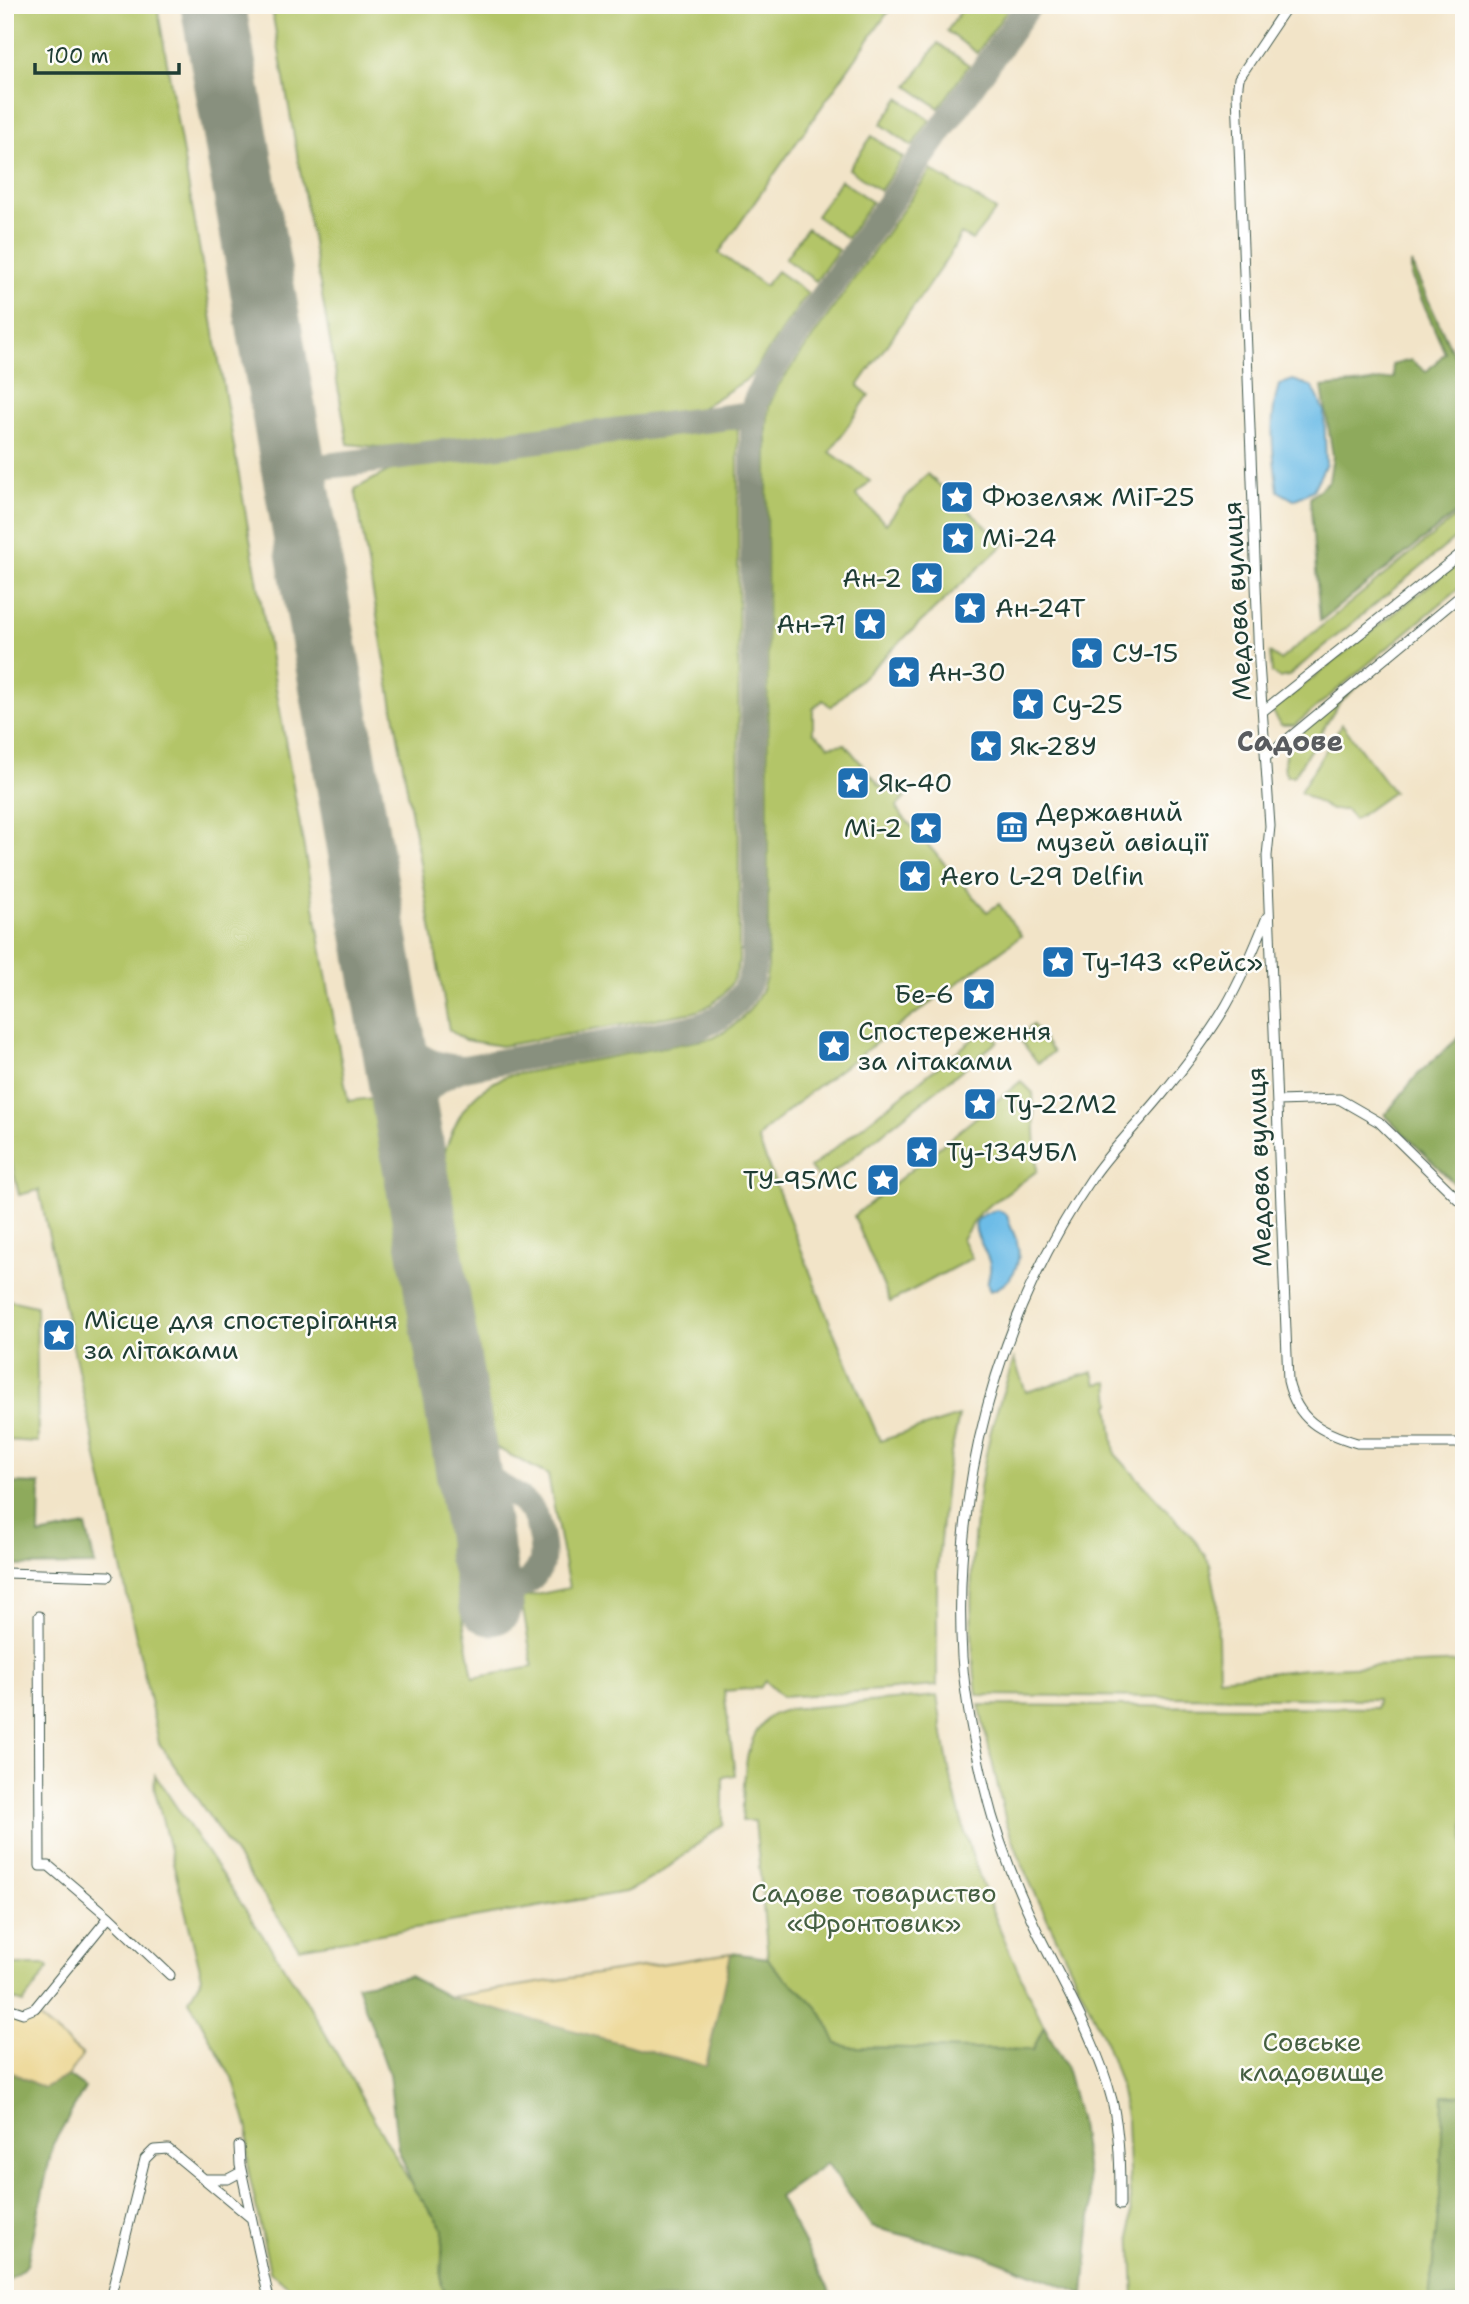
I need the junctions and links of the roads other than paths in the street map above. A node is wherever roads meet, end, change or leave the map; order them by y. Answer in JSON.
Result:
{"nodes":[{"id":1,"x":1288,"y":5,"type":"edge"},
{"id":2,"x":1464,"y":551,"type":"edge"},
{"id":3,"x":1464,"y":593,"type":"edge"},
{"id":4,"x":1263,"y":711,"type":"junction"},
{"id":5,"x":1266,"y":757,"type":"junction"},
{"id":6,"x":1269,"y":912,"type":"junction"},
{"id":7,"x":1278,"y":1101,"type":"junction"},
{"id":8,"x":1464,"y":1205,"type":"edge"},
{"id":9,"x":1464,"y":1443,"type":"edge"},
{"id":10,"x":5,"y":1573,"type":"edge"},
{"id":11,"x":109,"y":1576,"type":"dead end"},
{"id":12,"x":39,"y":1616,"type":"dead end"},
{"id":13,"x":109,"y":1917,"type":"junction"},
{"id":14,"x":170,"y":1975,"type":"dead end"},
{"id":15,"x":5,"y":2007,"type":"edge"},
{"id":16,"x":239,"y":2146,"type":"dead end"},
{"id":17,"x":241,"y":2172,"type":"junction"},
{"id":18,"x":204,"y":2179,"type":"junction"},
{"id":19,"x":1120,"y":2205,"type":"dead end"},
{"id":20,"x":251,"y":2218,"type":"junction"},
{"id":21,"x":110,"y":2299,"type":"edge"},
{"id":22,"x":268,"y":2299,"type":"edge"}],
"edges":[{"from":1,"to":4,"type":"street","name":"Медова вулиця"},
{"from":2,"to":4,"type":"street"},
{"from":3,"to":5,"type":"street"},
{"from":4,"to":5,"type":"street","name":"Медова вулиця"},
{"from":5,"to":6,"type":"street","name":"Медова вулиця"},
{"from":6,"to":7,"type":"street","name":"Медова вулиця"},
{"from":6,"to":19,"type":"street"},
{"from":7,"to":8,"type":"street"},
{"from":7,"to":9,"type":"street","name":"Медова вулиця"},
{"from":10,"to":11,"type":"street"},
{"from":12,"to":13,"type":"street"},
{"from":13,"to":14,"type":"street"},
{"from":13,"to":15,"type":"street"},
{"from":16,"to":17,"type":"street"},
{"from":17,"to":18,"type":"street"},
{"from":17,"to":20,"type":"street"},
{"from":18,"to":20,"type":"street"},
{"from":18,"to":21,"type":"street"},
{"from":20,"to":22,"type":"street"}]}
